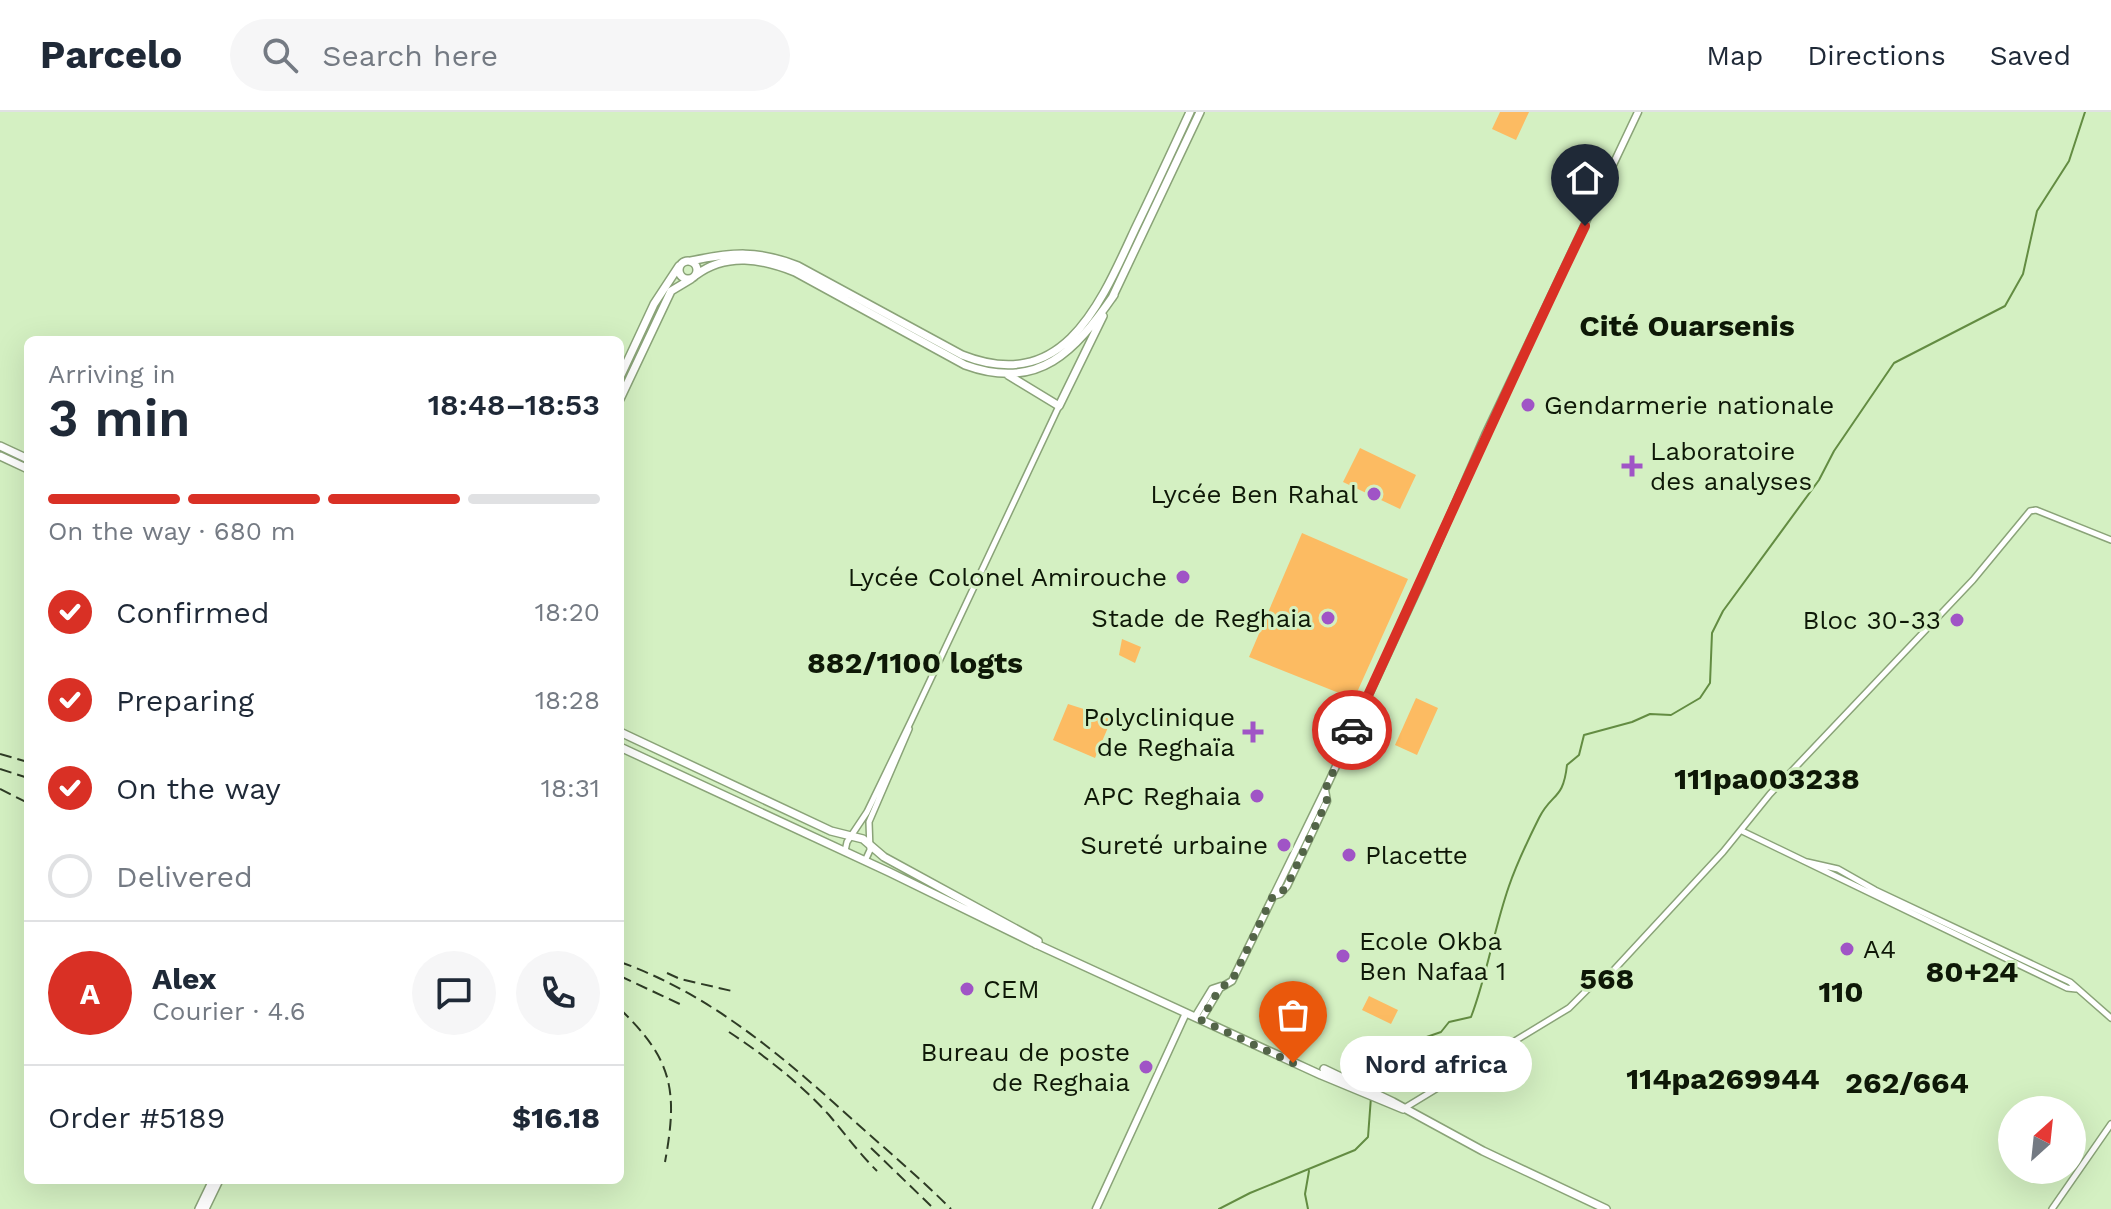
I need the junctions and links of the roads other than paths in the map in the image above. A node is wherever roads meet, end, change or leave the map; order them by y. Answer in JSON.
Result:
{"nodes":[{"id":1,"x":1190,"y":112,"type":"edge"},
{"id":2,"x":1200,"y":112,"type":"edge"},
{"id":3,"x":1638,"y":112,"type":"edge"},
{"id":4,"x":691,"y":261,"type":"junction"},
{"id":5,"x":679,"y":266,"type":"junction"},
{"id":6,"x":693,"y":277,"type":"junction"},
{"id":7,"x":1114,"y":295,"type":"junction"},
{"id":8,"x":624,"y":368,"type":"edge"},
{"id":9,"x":1008,"y":375,"type":"junction"},
{"id":10,"x":624,"y":391,"type":"edge"},
{"id":11,"x":1059,"y":406,"type":"junction"},
{"id":12,"x":0,"y":446,"type":"edge"},
{"id":13,"x":0,"y":456,"type":"edge"},
{"id":14,"x":24,"y":457,"type":"edge"},
{"id":15,"x":24,"y":467,"type":"edge"},
{"id":16,"x":2111,"y":540,"type":"edge"},
{"id":17,"x":911,"y":721,"type":"junction"},
{"id":18,"x":624,"y":734,"type":"edge"},
{"id":19,"x":624,"y":749,"type":"edge"},
{"id":20,"x":1742,"y":831,"type":"junction"},
{"id":21,"x":850,"y":837,"type":"junction"},
{"id":22,"x":870,"y":844,"type":"junction"},
{"id":23,"x":845,"y":852,"type":"junction"},
{"id":24,"x":884,"y":857,"type":"junction"},
{"id":25,"x":864,"y":861,"type":"junction"},
{"id":26,"x":1806,"y":862,"type":"junction"},
{"id":27,"x":1830,"y":866,"type":"junction"},
{"id":28,"x":878,"y":867,"type":"junction"},
{"id":29,"x":1842,"y":871,"type":"junction"},
{"id":30,"x":1828,"y":874,"type":"junction"},
{"id":31,"x":1838,"y":879,"type":"junction"},
{"id":32,"x":1037,"y":942,"type":"junction"},
{"id":33,"x":2076,"y":989,"type":"junction"},
{"id":34,"x":1186,"y":1013,"type":"junction"},
{"id":35,"x":1198,"y":1018,"type":"junction"},
{"id":36,"x":2111,"y":1018,"type":"edge"},
{"id":37,"x":1403,"y":1109,"type":"junction"},
{"id":38,"x":2111,"y":1124,"type":"edge"},
{"id":39,"x":211,"y":1184,"type":"edge"},
{"id":40,"x":217,"y":1184,"type":"edge"},
{"id":41,"x":199,"y":1209,"type":"edge"},
{"id":42,"x":205,"y":1209,"type":"edge"},
{"id":43,"x":1096,"y":1209,"type":"edge"},
{"id":44,"x":1606,"y":1209,"type":"edge"},
{"id":45,"x":2052,"y":1209,"type":"edge"}],
"edges":[{"from":1,"to":4,"type":"main road"},
{"from":2,"to":7,"type":"main road"},
{"from":3,"to":35,"type":"main road"},
{"from":4,"to":5,"type":"main road"},
{"from":4,"to":6,"type":"main road"},
{"from":5,"to":6,"type":"main road"},
{"from":5,"to":8,"type":"main road"},
{"from":6,"to":9,"type":"main road"},
{"from":6,"to":10,"type":"main road"},
{"from":7,"to":9,"type":"main road"},
{"from":7,"to":11,"type":"main road"},
{"from":9,"to":11,"type":"main road"},
{"from":11,"to":17,"type":"street"},
{"from":12,"to":14,"type":"main road"},
{"from":13,"to":15,"type":"main road"},
{"from":16,"to":20,"type":"street"},
{"from":17,"to":21,"type":"street"},
{"from":17,"to":22,"type":"street"},
{"from":18,"to":21,"type":"main road"},
{"from":19,"to":23,"type":"main road"},
{"from":20,"to":26,"type":"street"},
{"from":20,"to":37,"type":"street"},
{"from":21,"to":22,"type":"main road"},
{"from":21,"to":23,"type":"street"},
{"from":22,"to":24,"type":"main road"},
{"from":22,"to":25,"type":"street"},
{"from":23,"to":25,"type":"main road"},
{"from":24,"to":28,"type":"main road"},
{"from":24,"to":32,"type":"main road"},
{"from":25,"to":28,"type":"main road"},
{"from":26,"to":27,"type":"street"},
{"from":26,"to":30,"type":"street"},
{"from":27,"to":29,"type":"street"},
{"from":27,"to":30,"type":"street"},
{"from":28,"to":32,"type":"main road"},
{"from":29,"to":31,"type":"street"},
{"from":29,"to":33,"type":"street"},
{"from":30,"to":31,"type":"street"},
{"from":31,"to":33,"type":"street"},
{"from":32,"to":34,"type":"main road"},
{"from":33,"to":36,"type":"street"},
{"from":34,"to":35,"type":"main road"},
{"from":34,"to":43,"type":"main road"},
{"from":35,"to":37,"type":"main road"},
{"from":37,"to":44,"type":"main road"},
{"from":38,"to":45,"type":"street"},
{"from":39,"to":41,"type":"main road"},
{"from":40,"to":42,"type":"main road"}]}
